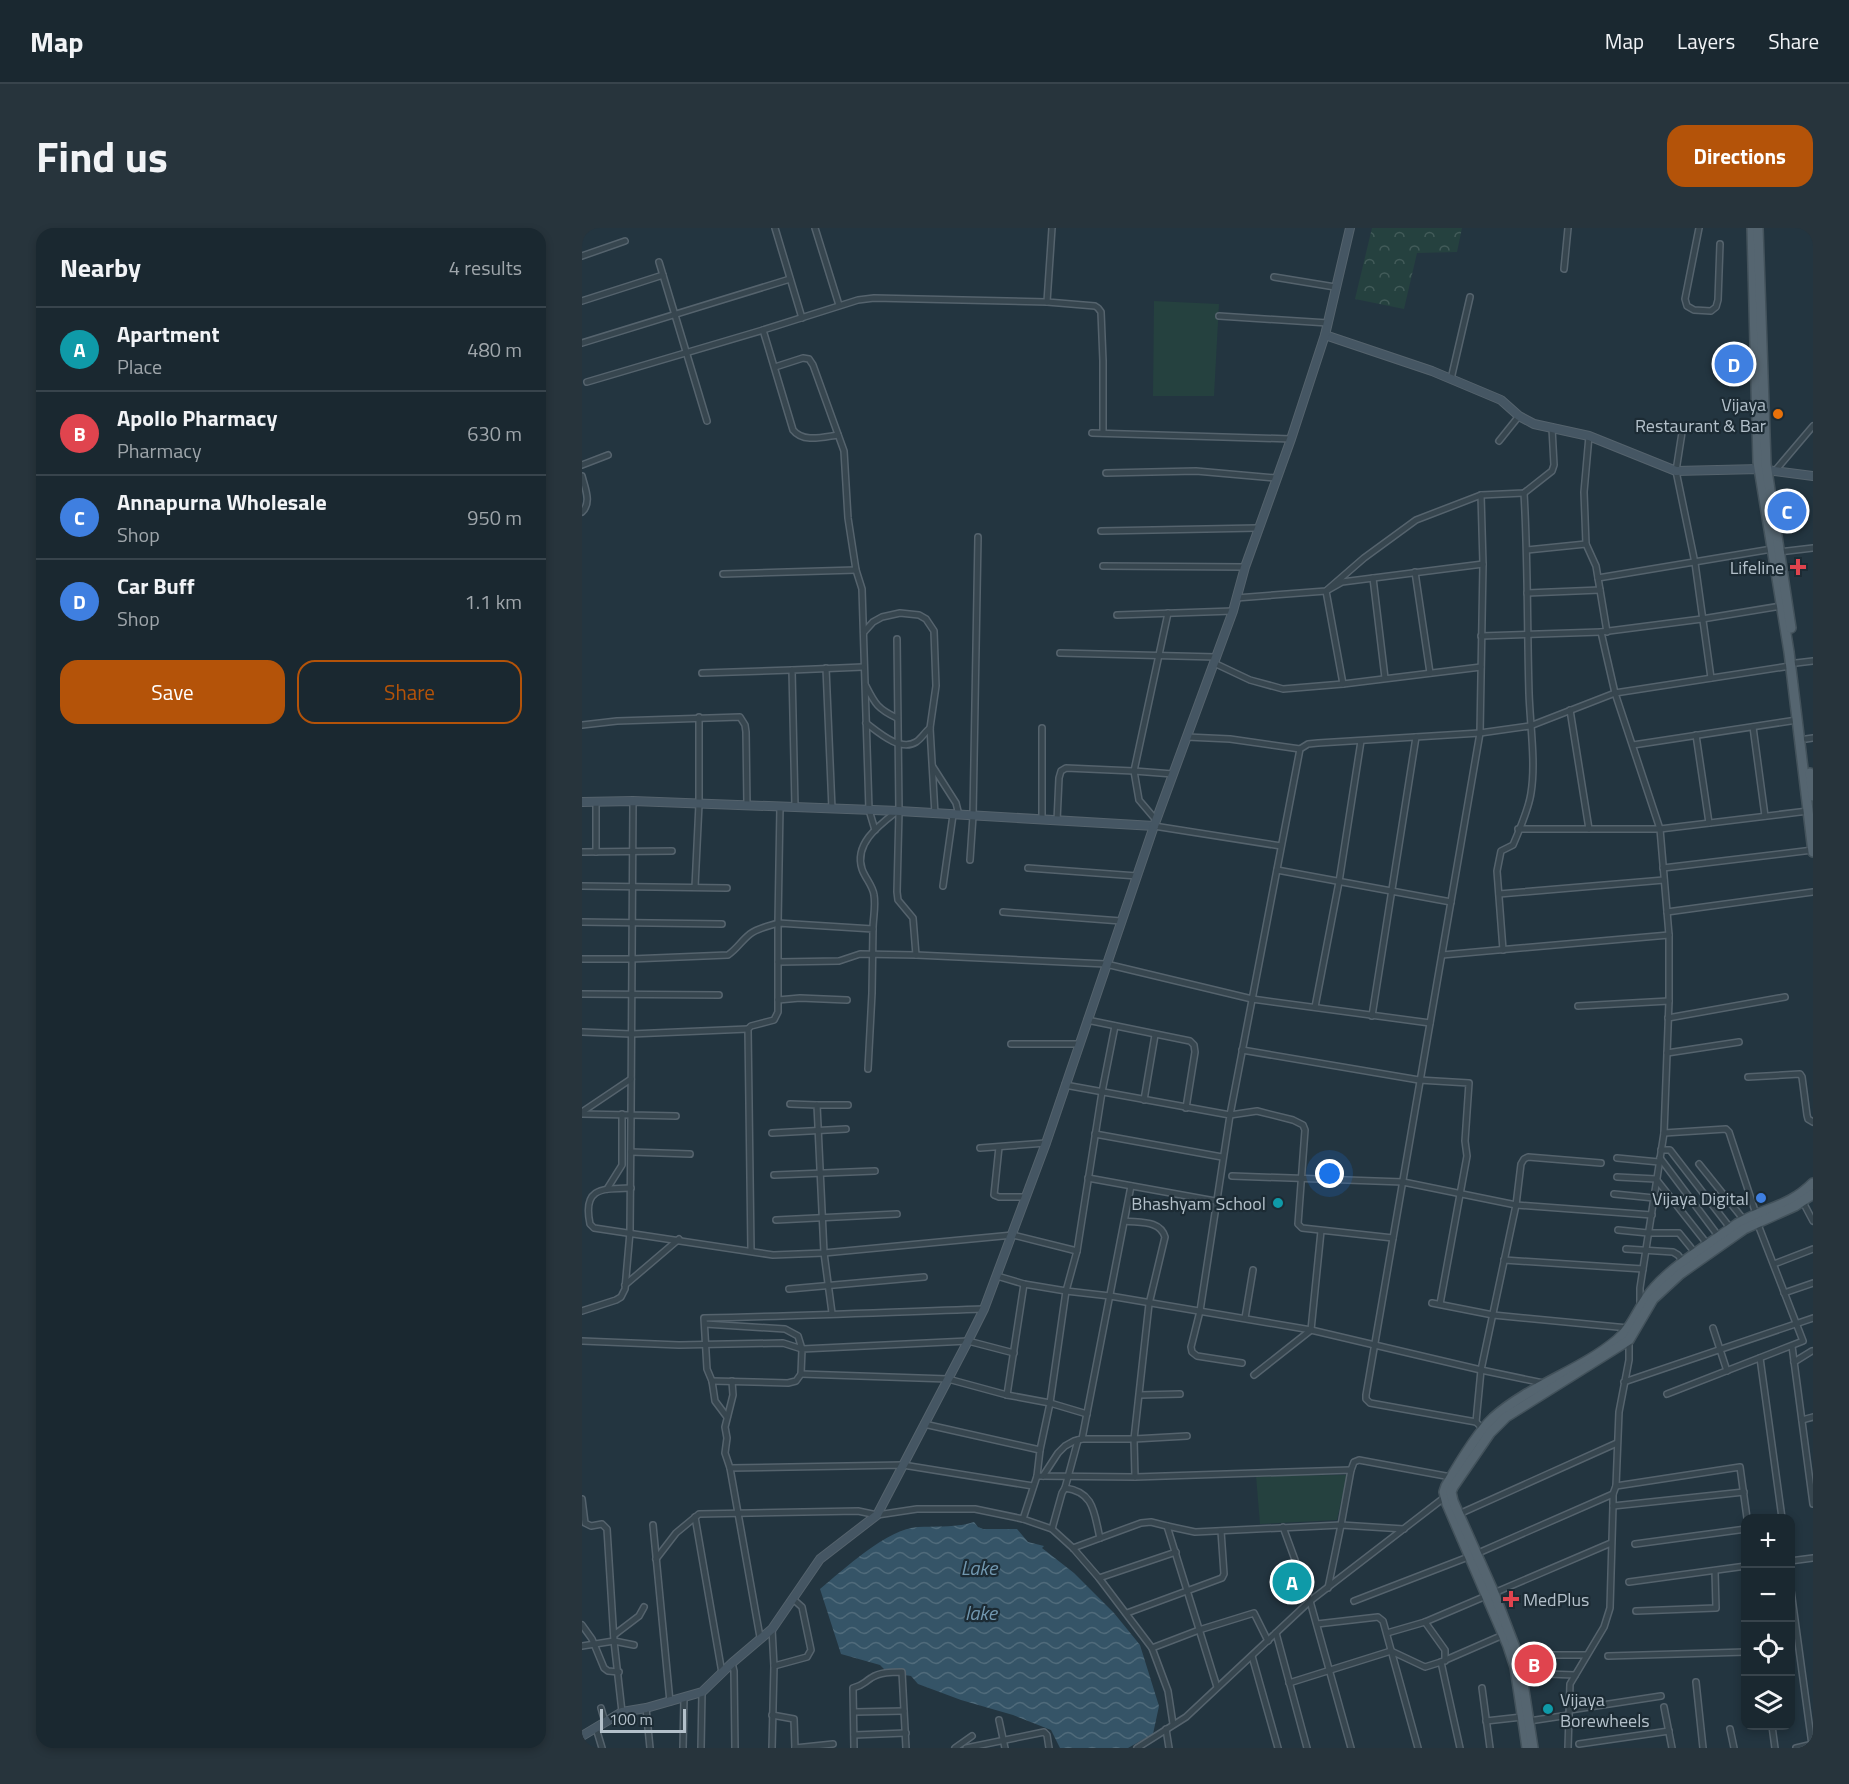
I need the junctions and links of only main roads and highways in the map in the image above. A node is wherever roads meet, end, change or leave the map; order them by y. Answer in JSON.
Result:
{"nodes":[{"id":1,"x":1752,"y":228,"type":"edge"},
{"id":2,"x":1758,"y":228,"type":"edge"},
{"id":3,"x":1767,"y":470,"type":"junction"},
{"id":4,"x":1775,"y":551,"type":"junction"},
{"id":5,"x":1793,"y":664,"type":"junction"},
{"id":6,"x":1809,"y":739,"type":"edge"},
{"id":7,"x":1812,"y":781,"type":"edge"},
{"id":8,"x":1813,"y":796,"type":"edge"},
{"id":9,"x":1813,"y":851,"type":"edge"},
{"id":10,"x":1813,"y":1183,"type":"edge"},
{"id":11,"x":1813,"y":1194,"type":"edge"},
{"id":12,"x":1757,"y":1218,"type":"junction"},
{"id":13,"x":1483,"y":1429,"type":"junction"},
{"id":14,"x":1472,"y":1555,"type":"junction"},
{"id":15,"x":1490,"y":1595,"type":"junction"},
{"id":16,"x":1526,"y":1719,"type":"junction"},
{"id":17,"x":1527,"y":1748,"type":"edge"},
{"id":18,"x":1533,"y":1748,"type":"edge"}],
"edges":[{"from":1,"to":3,"type":"main road"},
{"from":2,"to":3,"type":"main road"},
{"from":3,"to":4,"type":"main road"},
{"from":4,"to":5,"type":"main road"},
{"from":4,"to":5,"type":"main road"},
{"from":5,"to":6,"type":"main road"},
{"from":5,"to":9,"type":"main road"},
{"from":6,"to":7,"type":"main road"},
{"from":7,"to":8,"type":"main road"},
{"from":10,"to":12,"type":"main road"},
{"from":11,"to":12,"type":"main road"},
{"from":12,"to":13,"type":"main road"},
{"from":12,"to":13,"type":"main road"},
{"from":13,"to":14,"type":"main road"},
{"from":13,"to":14,"type":"main road"},
{"from":14,"to":15,"type":"main road"},
{"from":15,"to":16,"type":"main road"},
{"from":15,"to":16,"type":"main road"},
{"from":16,"to":17,"type":"main road"},
{"from":16,"to":18,"type":"main road"}]}
